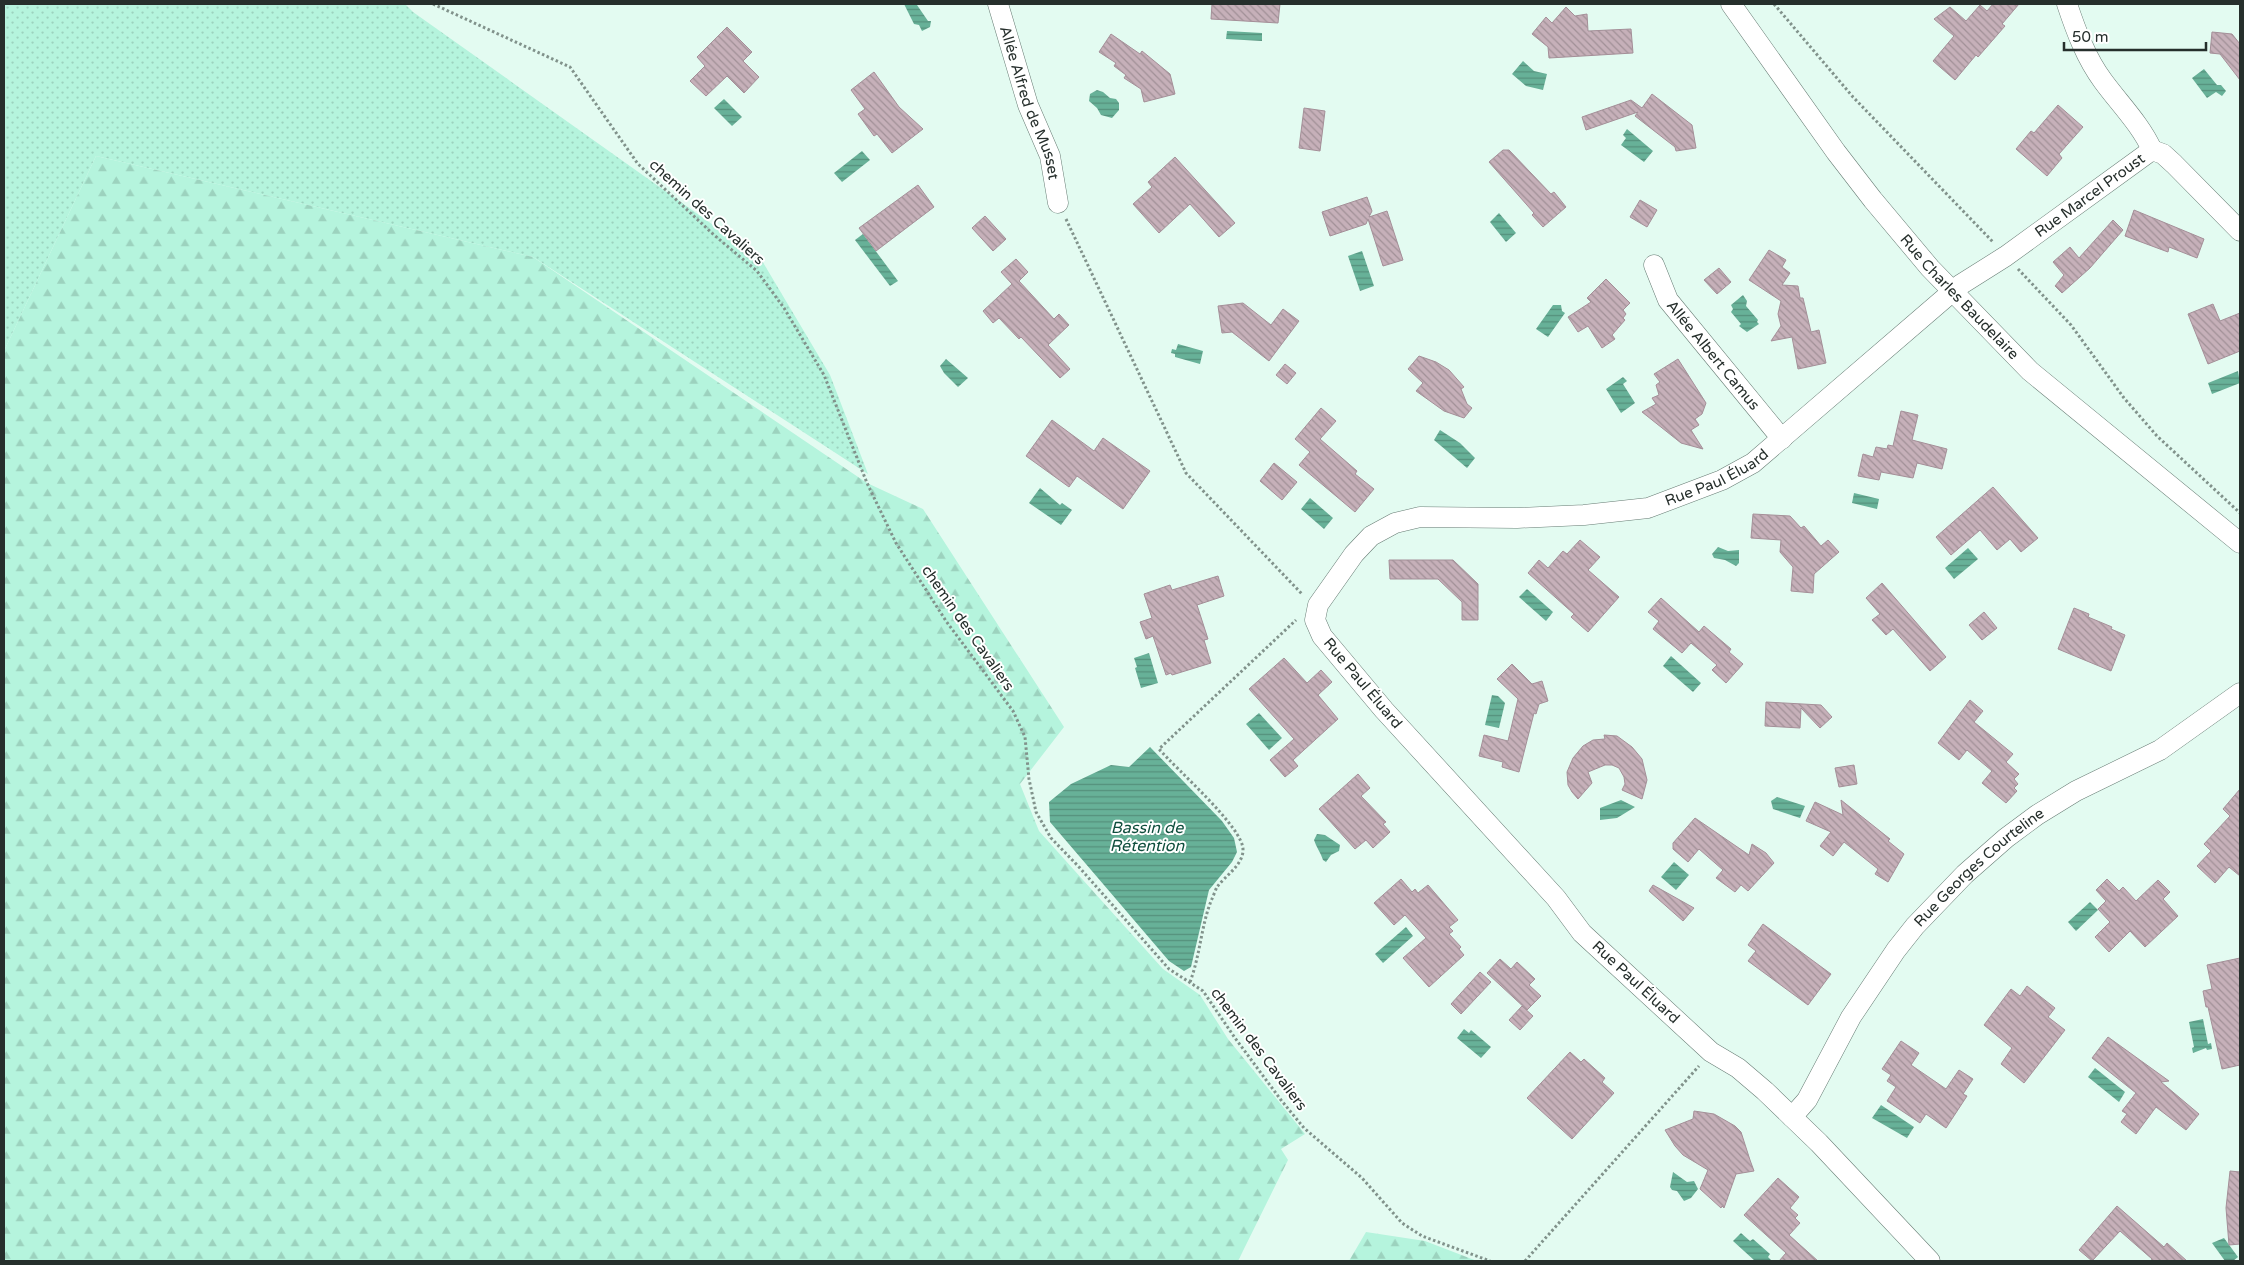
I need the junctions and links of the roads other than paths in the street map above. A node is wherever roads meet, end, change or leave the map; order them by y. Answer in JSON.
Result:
{"nodes":[{"id":1,"x":998,"y":4,"type":"edge"},
{"id":2,"x":1731,"y":4,"type":"edge"},
{"id":3,"x":2067,"y":4,"type":"edge"},
{"id":4,"x":2152,"y":150,"type":"junction"},
{"id":5,"x":1058,"y":203,"type":"road end"},
{"id":6,"x":2240,"y":231,"type":"edge"},
{"id":7,"x":1654,"y":265,"type":"dead end"},
{"id":8,"x":1953,"y":292,"type":"junction"},
{"id":9,"x":1782,"y":439,"type":"junction"},
{"id":10,"x":2240,"y":543,"type":"edge"},
{"id":11,"x":2240,"y":693,"type":"edge"},
{"id":12,"x":1792,"y":1118,"type":"junction"},
{"id":13,"x":1930,"y":1261,"type":"edge"}],
"edges":[{"from":1,"to":5,"type":"street","name":"Allée Alfred de Musset"},
{"from":2,"to":8,"type":"street","name":"Rue Charles Baudelaire"},
{"from":3,"to":4,"type":"street"},
{"from":4,"to":6,"type":"street","name":"Rue Marcel Proust"},
{"from":4,"to":8,"type":"street","name":"Rue Marcel Proust"},
{"from":7,"to":9,"type":"street","name":"Allée Albert Camus"},
{"from":8,"to":9,"type":"street","name":"Rue Paul Éluard"},
{"from":8,"to":10,"type":"street","name":"Rue Charles Baudelaire"},
{"from":9,"to":12,"type":"street","name":"Rue Paul Éluard"},
{"from":11,"to":12,"type":"street","name":"Rue Georges Courteline"},
{"from":12,"to":13,"type":"street","name":"Rue Paul Éluard"}]}
